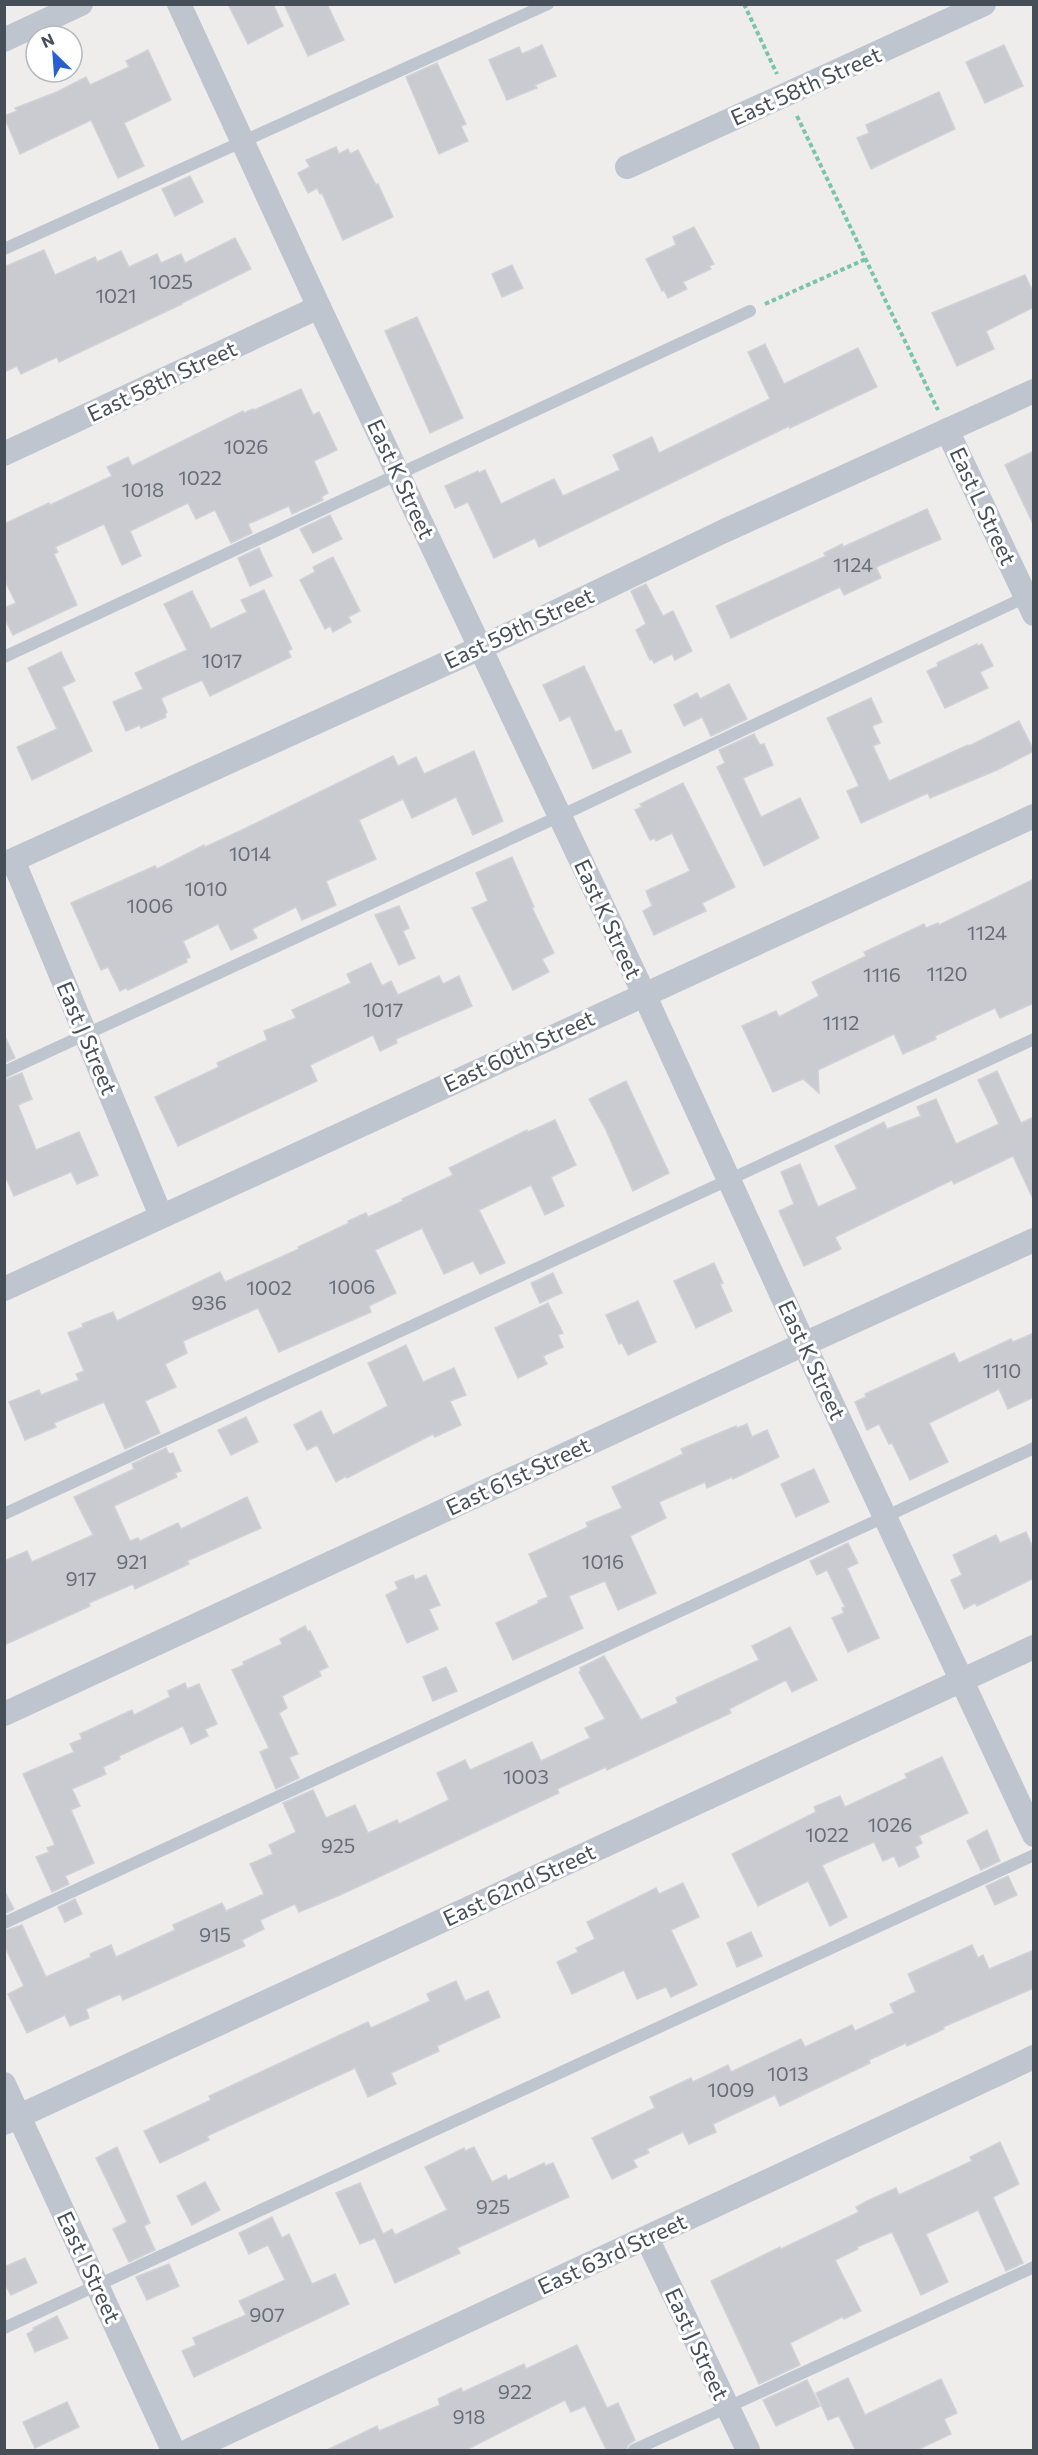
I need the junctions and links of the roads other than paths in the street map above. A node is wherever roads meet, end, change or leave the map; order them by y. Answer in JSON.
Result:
{"nodes":[{"id":1,"x":81,"y":4,"type":"edge"},
{"id":2,"x":179,"y":4,"type":"edge"},
{"id":3,"x":548,"y":4,"type":"edge"},
{"id":4,"x":984,"y":4,"type":"edge"},
{"id":5,"x":4,"y":40,"type":"edge"},
{"id":6,"x":243,"y":142,"type":"junction"},
{"id":7,"x":627,"y":167,"type":"dead end"},
{"id":8,"x":4,"y":249,"type":"edge"},
{"id":9,"x":319,"y":308,"type":"junction"},
{"id":10,"x":750,"y":310,"type":"road end"},
{"id":11,"x":1034,"y":391,"type":"edge"},
{"id":12,"x":947,"y":430,"type":"junction"},
{"id":13,"x":4,"y":454,"type":"edge"},
{"id":14,"x":399,"y":474,"type":"junction"},
{"id":15,"x":1031,"y":602,"type":"edge"},
{"id":16,"x":480,"y":648,"type":"junction"},
{"id":17,"x":4,"y":657,"type":"edge"},
{"id":18,"x":560,"y":816,"type":"junction"},
{"id":19,"x":1034,"y":816,"type":"edge"},
{"id":20,"x":9,"y":862,"type":"edge"},
{"id":21,"x":644,"y":994,"type":"junction"},
{"id":22,"x":86,"y":1034,"type":"junction"},
{"id":23,"x":1034,"y":1039,"type":"edge"},
{"id":24,"x":4,"y":1072,"type":"edge"},
{"id":25,"x":729,"y":1180,"type":"junction"},
{"id":26,"x":161,"y":1216,"type":"junction"},
{"id":27,"x":1034,"y":1240,"type":"edge"},
{"id":28,"x":4,"y":1289,"type":"edge"},
{"id":29,"x":804,"y":1344,"type":"junction"},
{"id":30,"x":1034,"y":1448,"type":"edge"},
{"id":31,"x":4,"y":1514,"type":"edge"},
{"id":32,"x":885,"y":1517,"type":"junction"},
{"id":33,"x":1034,"y":1647,"type":"edge"},
{"id":34,"x":962,"y":1680,"type":"junction"},
{"id":35,"x":4,"y":1714,"type":"edge"},
{"id":36,"x":1034,"y":1835,"type":"edge"},
{"id":37,"x":1034,"y":1855,"type":"edge"},
{"id":38,"x":4,"y":1923,"type":"edge"},
{"id":39,"x":1034,"y":2057,"type":"edge"},
{"id":40,"x":4,"y":2084,"type":"edge"},
{"id":41,"x":12,"y":2119,"type":"edge"},
{"id":42,"x":647,"y":2238,"type":"junction"},
{"id":43,"x":1034,"y":2267,"type":"edge"},
{"id":44,"x":97,"y":2285,"type":"junction"},
{"id":45,"x":4,"y":2328,"type":"edge"},
{"id":46,"x":727,"y":2408,"type":"junction"},
{"id":47,"x":173,"y":2451,"type":"edge"},
{"id":48,"x":190,"y":2451,"type":"edge"},
{"id":49,"x":634,"y":2451,"type":"edge"},
{"id":50,"x":748,"y":2451,"type":"edge"}],
"edges":[{"from":1,"to":5,"type":"street"},
{"from":2,"to":6,"type":"street","name":"East K Street"},
{"from":3,"to":6,"type":"lane"},
{"from":4,"to":7,"type":"street","name":"East 58th Street"},
{"from":6,"to":8,"type":"lane"},
{"from":6,"to":9,"type":"street","name":"East K Street"},
{"from":9,"to":13,"type":"street","name":"East 58th Street"},
{"from":9,"to":14,"type":"street","name":"East K Street"},
{"from":10,"to":14,"type":"lane"},
{"from":11,"to":12,"type":"street","name":"East 59th Street"},
{"from":12,"to":15,"type":"street","name":"East L Street"},
{"from":12,"to":16,"type":"street","name":"East 59th Street"},
{"from":14,"to":16,"type":"street","name":"East K Street"},
{"from":14,"to":17,"type":"lane"},
{"from":15,"to":18,"type":"lane"},
{"from":16,"to":18,"type":"street","name":"East K Street"},
{"from":16,"to":20,"type":"street","name":"East 59th Street"},
{"from":18,"to":21,"type":"street","name":"East K Street"},
{"from":18,"to":22,"type":"lane"},
{"from":19,"to":21,"type":"street","name":"East 60th Street"},
{"from":20,"to":22,"type":"street","name":"East J Street"},
{"from":21,"to":25,"type":"street","name":"East K Street"},
{"from":21,"to":26,"type":"street","name":"East 60th Street"},
{"from":22,"to":24,"type":"lane"},
{"from":22,"to":26,"type":"street","name":"East J Street"},
{"from":23,"to":25,"type":"lane"},
{"from":25,"to":29,"type":"street","name":"East K Street"},
{"from":25,"to":31,"type":"lane"},
{"from":26,"to":28,"type":"street","name":"East 60th Street"},
{"from":27,"to":29,"type":"street","name":"East 61st Street"},
{"from":29,"to":32,"type":"street","name":"East K Street"},
{"from":29,"to":35,"type":"street","name":"East 61st Street"},
{"from":30,"to":32,"type":"lane"},
{"from":32,"to":34,"type":"street","name":"East K Street"},
{"from":32,"to":38,"type":"lane"},
{"from":33,"to":34,"type":"street","name":"East 62nd Street"},
{"from":34,"to":36,"type":"street","name":"East K Street"},
{"from":34,"to":41,"type":"street","name":"East 62nd Street"},
{"from":37,"to":44,"type":"lane"},
{"from":39,"to":42,"type":"street","name":"East 63rd Street"},
{"from":40,"to":41,"type":"street","name":"East I Street"},
{"from":41,"to":44,"type":"street","name":"East I Street"},
{"from":42,"to":46,"type":"street","name":"East J Street"},
{"from":42,"to":48,"type":"street","name":"East 63rd Street"},
{"from":43,"to":46,"type":"lane"},
{"from":44,"to":45,"type":"lane"},
{"from":44,"to":47,"type":"street","name":"East I Street"},
{"from":46,"to":49,"type":"lane"},
{"from":46,"to":50,"type":"street","name":"East J Street"}]}
